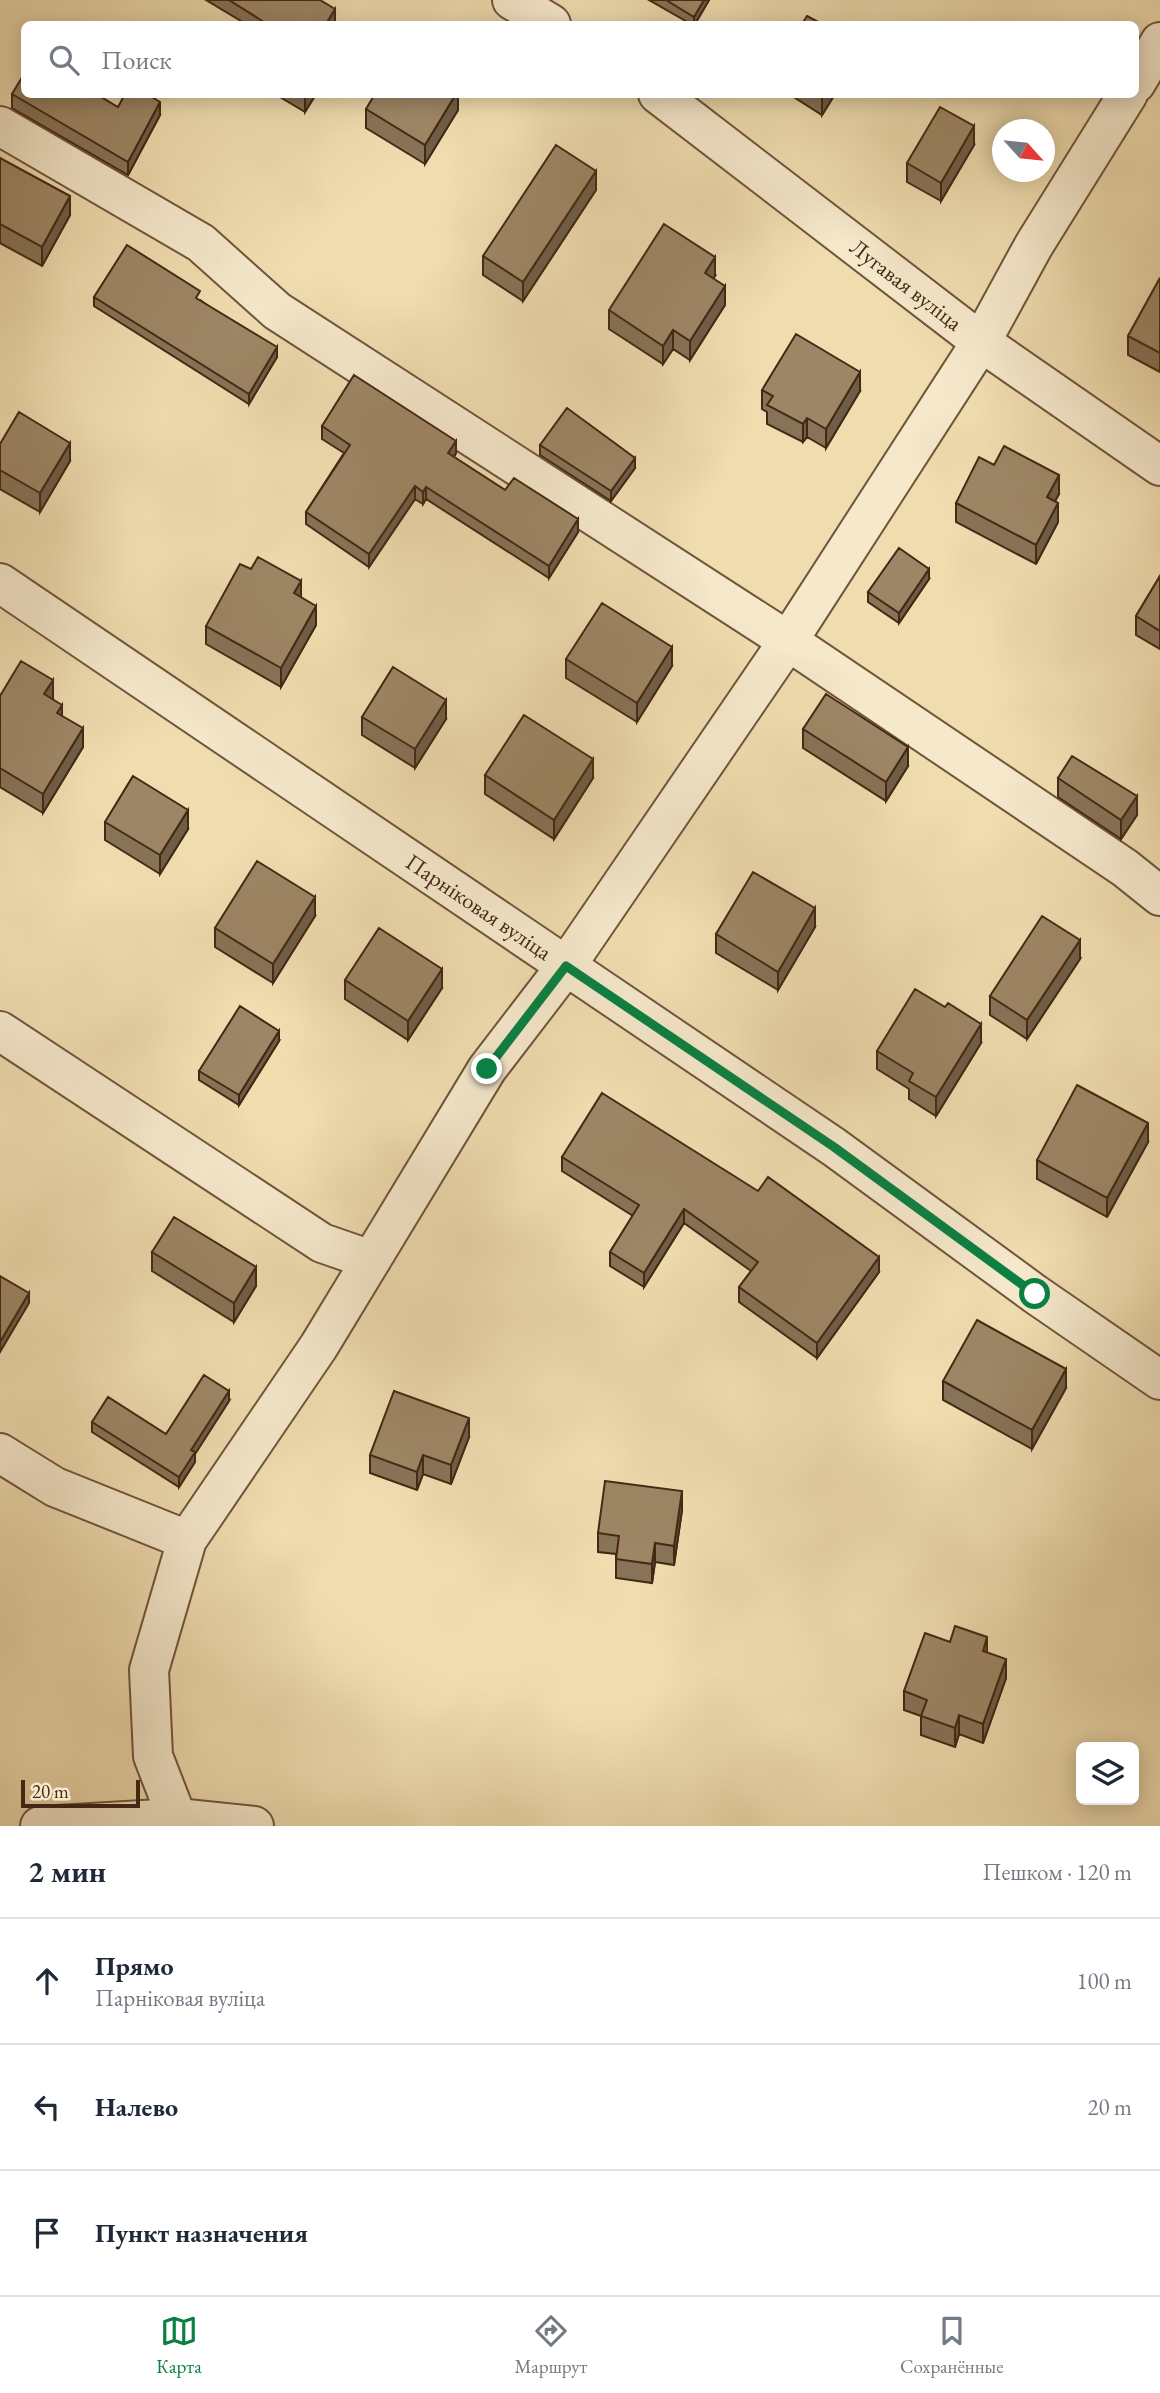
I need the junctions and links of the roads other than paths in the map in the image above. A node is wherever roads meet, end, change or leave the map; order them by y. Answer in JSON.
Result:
{"nodes":[{"id":1,"x":512,"y":0,"type":"edge"},
{"id":2,"x":546,"y":21,"type":"edge"},
{"id":3,"x":1160,"y":42,"type":"edge"},
{"id":4,"x":1139,"y":78,"type":"edge"},
{"id":5,"x":663,"y":98,"type":"edge"},
{"id":6,"x":1126,"y":98,"type":"edge"},
{"id":7,"x":0,"y":126,"type":"edge"},
{"id":8,"x":981,"y":342,"type":"junction"},
{"id":9,"x":1160,"y":466,"type":"edge"},
{"id":10,"x":0,"y":583,"type":"edge"},
{"id":11,"x":788,"y":641,"type":"junction"},
{"id":12,"x":1160,"y":896,"type":"edge"},
{"id":13,"x":566,"y":966,"type":"junction"},
{"id":14,"x":0,"y":1031,"type":"edge"},
{"id":15,"x":371,"y":1261,"type":"junction"},
{"id":16,"x":1160,"y":1380,"type":"edge"},
{"id":17,"x":0,"y":1453,"type":"edge"},
{"id":18,"x":187,"y":1540,"type":"junction"},
{"id":19,"x":177,"y":1818,"type":"junction"},
{"id":20,"x":40,"y":1826,"type":"edge"},
{"id":21,"x":254,"y":1826,"type":"edge"}],
"edges":[{"from":1,"to":2,"type":"street"},
{"from":3,"to":4,"type":"street"},
{"from":5,"to":8,"type":"street","name":"Лугавая вуліца"},
{"from":6,"to":8,"type":"street"},
{"from":7,"to":11,"type":"street"},
{"from":8,"to":9,"type":"street","name":"Лугавая вуліца"},
{"from":8,"to":11,"type":"street"},
{"from":10,"to":13,"type":"street","name":"Парніковая вуліца"},
{"from":11,"to":12,"type":"street"},
{"from":11,"to":13,"type":"street"},
{"from":13,"to":15,"type":"street"},
{"from":13,"to":16,"type":"street","name":"Парніковая вуліца"},
{"from":14,"to":15,"type":"street"},
{"from":15,"to":18,"type":"street"},
{"from":17,"to":18,"type":"street"},
{"from":18,"to":19,"type":"street"},
{"from":19,"to":20,"type":"street"},
{"from":19,"to":21,"type":"street"}]}
